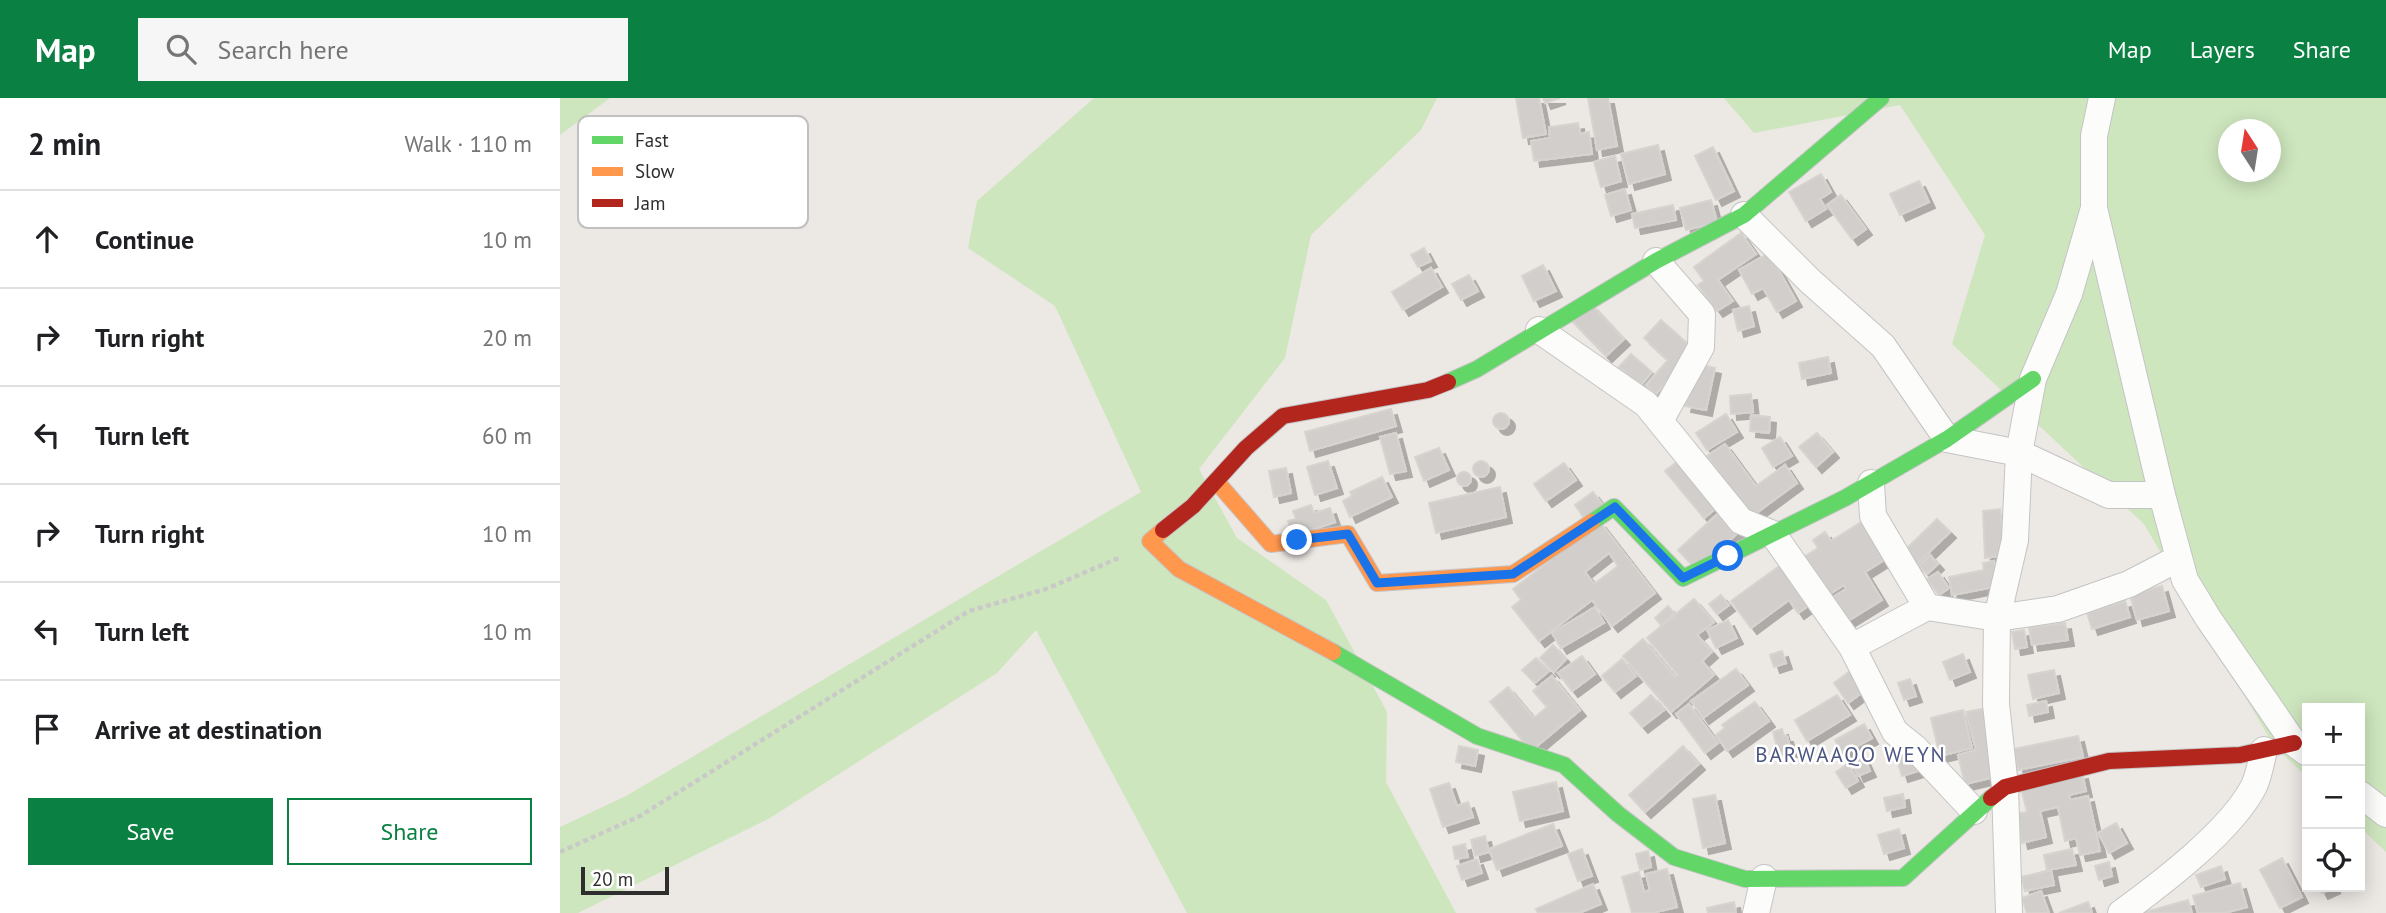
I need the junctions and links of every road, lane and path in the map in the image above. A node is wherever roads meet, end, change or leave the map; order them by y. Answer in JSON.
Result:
{"nodes":[{"id":1,"x":1881,"y":98,"type":"edge"},
{"id":2,"x":2102,"y":98,"type":"edge"},
{"id":3,"x":2094,"y":208,"type":"junction"},
{"id":4,"x":1744,"y":215,"type":"junction"},
{"id":5,"x":1656,"y":261,"type":"junction"},
{"id":6,"x":1539,"y":330,"type":"junction"},
{"id":7,"x":2032,"y":379,"type":"junction"},
{"id":8,"x":1660,"y":421,"type":"junction"},
{"id":9,"x":1947,"y":439,"type":"junction"},
{"id":10,"x":2019,"y":453,"type":"junction"},
{"id":11,"x":1216,"y":481,"type":"junction"},
{"id":12,"x":1871,"y":483,"type":"junction"},
{"id":13,"x":2162,"y":495,"type":"junction"},
{"id":14,"x":1773,"y":534,"type":"junction"},
{"id":15,"x":1150,"y":541,"type":"junction"},
{"id":16,"x":2179,"y":558,"type":"junction"},
{"id":17,"x":1927,"y":607,"type":"junction"},
{"id":18,"x":1997,"y":618,"type":"junction"},
{"id":19,"x":1852,"y":647,"type":"junction"},
{"id":20,"x":2301,"y":748,"type":"edge"},
{"id":21,"x":2264,"y":750,"type":"junction"},
{"id":22,"x":2006,"y":787,"type":"junction"},
{"id":23,"x":2365,"y":798,"type":"edge"},
{"id":24,"x":1975,"y":811,"type":"junction"},
{"id":25,"x":2386,"y":814,"type":"edge"},
{"id":26,"x":560,"y":852,"type":"edge"},
{"id":27,"x":1764,"y":878,"type":"junction"},
{"id":28,"x":1756,"y":913,"type":"edge"},
{"id":29,"x":2009,"y":913,"type":"edge"},
{"id":30,"x":2121,"y":913,"type":"edge"}],
"edges":[{"from":1,"to":4,"type":"street"},
{"from":2,"to":3,"type":"street"},
{"from":3,"to":7,"type":"street"},
{"from":3,"to":13,"type":"street"},
{"from":4,"to":5,"type":"street"},
{"from":4,"to":9,"type":"street"},
{"from":5,"to":6,"type":"street"},
{"from":5,"to":8,"type":"street"},
{"from":6,"to":8,"type":"street"},
{"from":6,"to":11,"type":"street"},
{"from":7,"to":9,"type":"street"},
{"from":7,"to":10,"type":"street"},
{"from":8,"to":14,"type":"street"},
{"from":9,"to":10,"type":"street"},
{"from":9,"to":12,"type":"street"},
{"from":10,"to":13,"type":"street"},
{"from":10,"to":18,"type":"street"},
{"from":11,"to":14,"type":"street"},
{"from":11,"to":15,"type":"street"},
{"from":12,"to":14,"type":"street"},
{"from":12,"to":17,"type":"street"},
{"from":13,"to":16,"type":"street"},
{"from":14,"to":19,"type":"street"},
{"from":15,"to":26,"type":"path"},
{"from":15,"to":27,"type":"street"},
{"from":16,"to":18,"type":"street"},
{"from":16,"to":20,"type":"street"},
{"from":17,"to":18,"type":"street"},
{"from":17,"to":19,"type":"street"},
{"from":18,"to":22,"type":"street"},
{"from":19,"to":24,"type":"street"},
{"from":20,"to":21,"type":"street"},
{"from":21,"to":22,"type":"street"},
{"from":21,"to":30,"type":"street"},
{"from":22,"to":24,"type":"street"},
{"from":22,"to":29,"type":"street"},
{"from":23,"to":25,"type":"street"},
{"from":24,"to":27,"type":"street"},
{"from":27,"to":28,"type":"street"}]}
